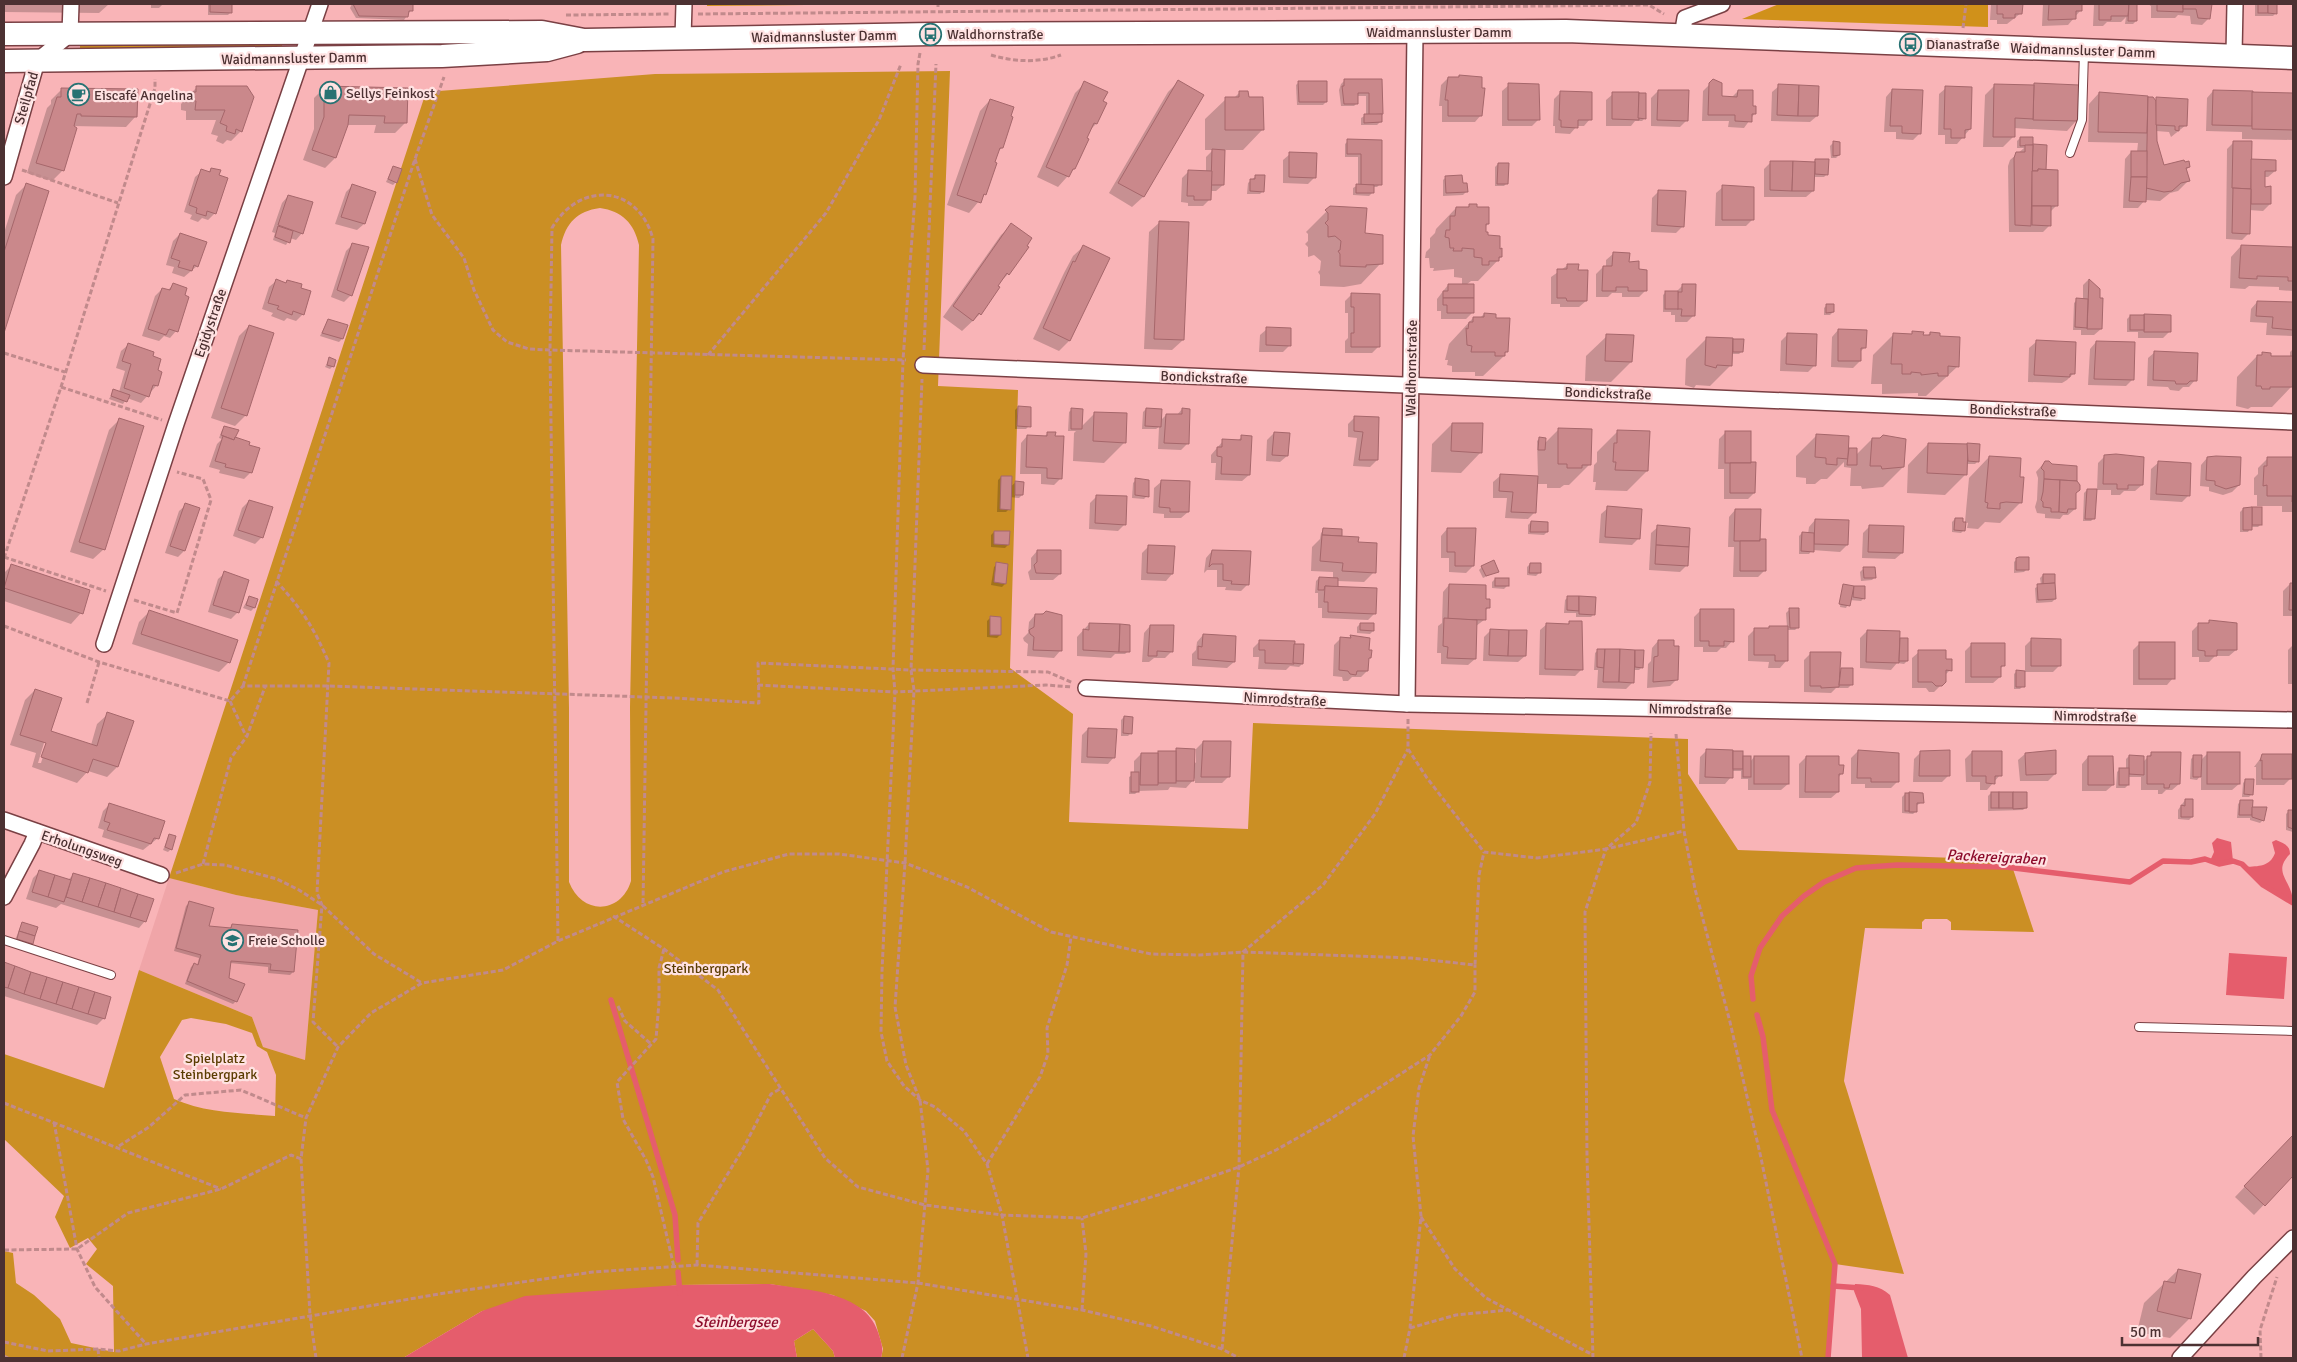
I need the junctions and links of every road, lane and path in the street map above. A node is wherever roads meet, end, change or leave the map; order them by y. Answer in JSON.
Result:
{"nodes":[{"id":1,"x":71,"y":4,"type":"edge"},
{"id":2,"x":320,"y":4,"type":"edge"},
{"id":3,"x":1722,"y":4,"type":"edge"},
{"id":4,"x":1966,"y":4,"type":"edge"},
{"id":5,"x":2235,"y":4,"type":"edge"},
{"id":6,"x":684,"y":9,"type":"edge"},
{"id":7,"x":564,"y":15,"type":"dead end"},
{"id":8,"x":1666,"y":15,"type":"dead end"},
{"id":9,"x":1962,"y":29,"type":"dead end"},
{"id":10,"x":1415,"y":32,"type":"junction"},
{"id":11,"x":310,"y":33,"type":"junction"},
{"id":12,"x":4,"y":34,"type":"edge"},
{"id":13,"x":70,"y":34,"type":"junction"},
{"id":14,"x":1682,"y":36,"type":"junction"},
{"id":15,"x":683,"y":38,"type":"junction"},
{"id":16,"x":584,"y":40,"type":"junction"},
{"id":17,"x":2084,"y":50,"type":"junction"},
{"id":18,"x":990,"y":54,"type":"dead end"},
{"id":19,"x":1064,"y":54,"type":"dead end"},
{"id":20,"x":2234,"y":54,"type":"junction"},
{"id":21,"x":928,"y":55,"type":"dead end"},
{"id":22,"x":910,"y":56,"type":"dead end"},
{"id":23,"x":301,"y":57,"type":"junction"},
{"id":24,"x":2293,"y":58,"type":"edge"},
{"id":25,"x":4,"y":61,"type":"edge"},
{"id":26,"x":37,"y":61,"type":"junction"},
{"id":27,"x":901,"y":64,"type":"dead end"},
{"id":28,"x":918,"y":64,"type":"dead end"},
{"id":29,"x":444,"y":77,"type":"dead end"},
{"id":30,"x":155,"y":79,"type":"dead end"},
{"id":31,"x":2070,"y":153,"type":"dead end"},
{"id":32,"x":415,"y":159,"type":"junction"},
{"id":33,"x":6,"y":171,"type":"edge"},
{"id":34,"x":118,"y":203,"type":"junction"},
{"id":35,"x":550,"y":350,"type":"junction"},
{"id":36,"x":4,"y":353,"type":"edge"},
{"id":37,"x":652,"y":354,"type":"junction"},
{"id":38,"x":708,"y":356,"type":"junction"},
{"id":39,"x":904,"y":360,"type":"junction"},
{"id":40,"x":923,"y":365,"type":"joint"},
{"id":41,"x":65,"y":372,"type":"junction"},
{"id":42,"x":1411,"y":385,"type":"junction"},
{"id":43,"x":61,"y":387,"type":"junction"},
{"id":44,"x":2293,"y":422,"type":"edge"},
{"id":45,"x":176,"y":424,"type":"junction"},
{"id":46,"x":162,"y":467,"type":"junction"},
{"id":47,"x":4,"y":541,"type":"edge"},
{"id":48,"x":9,"y":543,"type":"junction"},
{"id":49,"x":4,"y":557,"type":"edge"},
{"id":50,"x":276,"y":581,"type":"junction"},
{"id":51,"x":119,"y":595,"type":"junction"},
{"id":52,"x":4,"y":626,"type":"edge"},
{"id":53,"x":104,"y":644,"type":"dead end"},
{"id":54,"x":100,"y":662,"type":"junction"},
{"id":55,"x":893,"y":669,"type":"junction"},
{"id":56,"x":911,"y":670,"type":"junction"},
{"id":57,"x":758,"y":685,"type":"junction"},
{"id":58,"x":243,"y":686,"type":"junction"},
{"id":59,"x":329,"y":686,"type":"junction"},
{"id":60,"x":265,"y":687,"type":"junction"},
{"id":61,"x":1086,"y":688,"type":"junction"},
{"id":62,"x":914,"y":690,"type":"junction"},
{"id":63,"x":895,"y":692,"type":"junction"},
{"id":64,"x":555,"y":695,"type":"junction"},
{"id":65,"x":646,"y":698,"type":"junction"},
{"id":66,"x":230,"y":701,"type":"junction"},
{"id":67,"x":87,"y":702,"type":"dead end"},
{"id":68,"x":1408,"y":704,"type":"junction"},
{"id":69,"x":2293,"y":720,"type":"edge"},
{"id":70,"x":1651,"y":733,"type":"dead end"},
{"id":71,"x":1676,"y":734,"type":"dead end"},
{"id":72,"x":247,"y":736,"type":"junction"},
{"id":73,"x":1408,"y":749,"type":"junction"},
{"id":74,"x":4,"y":820,"type":"edge"},
{"id":75,"x":1684,"y":831,"type":"junction"},
{"id":76,"x":36,"y":832,"type":"junction"},
{"id":77,"x":1606,"y":849,"type":"junction"},
{"id":78,"x":1484,"y":852,"type":"junction"},
{"id":79,"x":887,"y":861,"type":"junction"},
{"id":80,"x":905,"y":862,"type":"junction"},
{"id":81,"x":204,"y":864,"type":"junction"},
{"id":82,"x":161,"y":875,"type":"joint"},
{"id":83,"x":4,"y":898,"type":"edge"},
{"id":84,"x":322,"y":905,"type":"junction"},
{"id":85,"x":643,"y":906,"type":"junction"},
{"id":86,"x":613,"y":916,"type":"junction"},
{"id":87,"x":1071,"y":936,"type":"junction"},
{"id":88,"x":4,"y":940,"type":"edge"},
{"id":89,"x":558,"y":941,"type":"junction"},
{"id":90,"x":664,"y":949,"type":"junction"},
{"id":91,"x":1243,"y":952,"type":"junction"},
{"id":92,"x":1476,"y":964,"type":"junction"},
{"id":93,"x":111,"y":974,"type":"dead end"},
{"id":94,"x":422,"y":984,"type":"junction"},
{"id":95,"x":618,"y":1006,"type":"dead end"},
{"id":96,"x":2139,"y":1027,"type":"dead end"},
{"id":97,"x":2293,"y":1031,"type":"edge"},
{"id":98,"x":651,"y":1044,"type":"junction"},
{"id":99,"x":338,"y":1047,"type":"junction"},
{"id":100,"x":1430,"y":1055,"type":"junction"},
{"id":101,"x":780,"y":1089,"type":"junction"},
{"id":102,"x":920,"y":1100,"type":"junction"},
{"id":103,"x":4,"y":1103,"type":"edge"},
{"id":104,"x":306,"y":1118,"type":"junction"},
{"id":105,"x":54,"y":1122,"type":"junction"},
{"id":106,"x":119,"y":1147,"type":"junction"},
{"id":107,"x":301,"y":1159,"type":"junction"},
{"id":108,"x":988,"y":1164,"type":"junction"},
{"id":109,"x":1239,"y":1167,"type":"junction"},
{"id":110,"x":221,"y":1189,"type":"junction"},
{"id":111,"x":925,"y":1205,"type":"junction"},
{"id":112,"x":1002,"y":1215,"type":"junction"},
{"id":113,"x":1421,"y":1216,"type":"junction"},
{"id":114,"x":1082,"y":1218,"type":"junction"},
{"id":115,"x":2293,"y":1238,"type":"edge"},
{"id":116,"x":77,"y":1249,"type":"junction"},
{"id":117,"x":4,"y":1250,"type":"edge"},
{"id":118,"x":697,"y":1266,"type":"junction"},
{"id":119,"x":674,"y":1267,"type":"junction"},
{"id":120,"x":2276,"y":1269,"type":"dead end"},
{"id":121,"x":918,"y":1284,"type":"junction"},
{"id":122,"x":1018,"y":1300,"type":"junction"},
{"id":123,"x":1082,"y":1310,"type":"junction"},
{"id":124,"x":1509,"y":1310,"type":"junction"},
{"id":125,"x":310,"y":1315,"type":"junction"},
{"id":126,"x":1410,"y":1328,"type":"junction"},
{"id":127,"x":4,"y":1342,"type":"edge"},
{"id":128,"x":146,"y":1344,"type":"junction"},
{"id":129,"x":98,"y":1349,"type":"junction"},
{"id":130,"x":1222,"y":1349,"type":"junction"},
{"id":131,"x":4,"y":1356,"type":"edge"},
{"id":132,"x":1593,"y":1357,"type":"edge"},
{"id":133,"x":8,"y":1358,"type":"edge"},
{"id":134,"x":99,"y":1358,"type":"edge"},
{"id":135,"x":316,"y":1358,"type":"edge"},
{"id":136,"x":902,"y":1358,"type":"edge"},
{"id":137,"x":1028,"y":1358,"type":"edge"},
{"id":138,"x":1239,"y":1358,"type":"edge"},
{"id":139,"x":1404,"y":1358,"type":"edge"},
{"id":140,"x":1802,"y":1358,"type":"edge"},
{"id":141,"x":2180,"y":1358,"type":"edge"},
{"id":142,"x":2261,"y":1358,"type":"edge"}],
"edges":[{"from":1,"to":13,"type":"street"},
{"from":2,"to":11,"type":"street","name":"Egidystraße"},
{"from":3,"to":14,"type":"street"},
{"from":4,"to":9,"type":"path"},
{"from":5,"to":20,"type":"street"},
{"from":6,"to":7,"type":"path"},
{"from":6,"to":8,"type":"path"},
{"from":6,"to":15,"type":"street"},
{"from":10,"to":14,"type":"main road","name":"Waidmannsluster Damm"},
{"from":10,"to":15,"type":"main road","name":"Waidmannsluster Damm"},
{"from":10,"to":42,"type":"street","name":"Waldhornstraße"},
{"from":11,"to":13,"type":"main road","name":"Waidmannsluster Damm"},
{"from":11,"to":16,"type":"main road","name":"Waidmannsluster Damm"},
{"from":11,"to":23,"type":"street","name":"Egidystraße"},
{"from":12,"to":13,"type":"main road","name":"Waidmannsluster Damm"},
{"from":13,"to":26,"type":"street","name":"Steilpfad"},
{"from":14,"to":17,"type":"main road","name":"Waidmannsluster Damm"},
{"from":15,"to":16,"type":"main road","name":"Waidmannsluster Damm"},
{"from":16,"to":23,"type":"main road","name":"Waidmannsluster Damm"},
{"from":17,"to":20,"type":"main road","name":"Waidmannsluster Damm"},
{"from":17,"to":31,"type":"lane"},
{"from":18,"to":19,"type":"path"},
{"from":20,"to":24,"type":"main road","name":"Waidmannsluster Damm"},
{"from":21,"to":22,"type":"path"},
{"from":23,"to":26,"type":"main road","name":"Waidmannsluster Damm"},
{"from":23,"to":45,"type":"street","name":"Egidystraße"},
{"from":25,"to":26,"type":"main road","name":"Waidmannsluster Damm"},
{"from":26,"to":33,"type":"street","name":"Steilpfad"},
{"from":27,"to":38,"type":"path"},
{"from":28,"to":39,"type":"path"},
{"from":29,"to":32,"type":"path"},
{"from":30,"to":34,"type":"path"},
{"from":32,"to":35,"type":"path"},
{"from":32,"to":50,"type":"path"},
{"from":33,"to":34,"type":"path"},
{"from":34,"to":41,"type":"path"},
{"from":35,"to":37,"type":"path"},
{"from":35,"to":37,"type":"path"},
{"from":35,"to":64,"type":"path"},
{"from":36,"to":41,"type":"path"},
{"from":37,"to":38,"type":"path"},
{"from":37,"to":65,"type":"path"},
{"from":38,"to":39,"type":"path"},
{"from":39,"to":40,"type":"path"},
{"from":39,"to":55,"type":"path"},
{"from":40,"to":42,"type":"street","name":"Bondickstraße"},
{"from":41,"to":43,"type":"path"},
{"from":42,"to":44,"type":"street","name":"Bondickstraße"},
{"from":42,"to":68,"type":"street","name":"Waldhornstraße"},
{"from":43,"to":45,"type":"path"},
{"from":43,"to":48,"type":"path"},
{"from":45,"to":46,"type":"street","name":"Egidystraße"},
{"from":46,"to":51,"type":"street","name":"Egidystraße"},
{"from":46,"to":51,"type":"path"},
{"from":47,"to":48,"type":"path"},
{"from":48,"to":49,"type":"path"},
{"from":49,"to":51,"type":"path"},
{"from":50,"to":58,"type":"path"},
{"from":50,"to":59,"type":"path"},
{"from":51,"to":53,"type":"street","name":"Egidystraße"},
{"from":52,"to":54,"type":"path"},
{"from":54,"to":66,"type":"path"},
{"from":54,"to":67,"type":"path"},
{"from":55,"to":56,"type":"path"},
{"from":55,"to":57,"type":"path"},
{"from":55,"to":63,"type":"path"},
{"from":56,"to":61,"type":"path"},
{"from":56,"to":62,"type":"path"},
{"from":57,"to":63,"type":"path"},
{"from":57,"to":65,"type":"path"},
{"from":58,"to":60,"type":"path"},
{"from":58,"to":66,"type":"path"},
{"from":59,"to":60,"type":"path"},
{"from":59,"to":64,"type":"path"},
{"from":59,"to":84,"type":"path"},
{"from":60,"to":72,"type":"path"},
{"from":61,"to":62,"type":"path"},
{"from":61,"to":68,"type":"street","name":"Nimrodstraße"},
{"from":62,"to":63,"type":"path"},
{"from":62,"to":80,"type":"path"},
{"from":63,"to":79,"type":"path"},
{"from":64,"to":65,"type":"path"},
{"from":64,"to":89,"type":"path"},
{"from":65,"to":85,"type":"path"},
{"from":66,"to":72,"type":"path"},
{"from":68,"to":69,"type":"street","name":"Nimrodstraße"},
{"from":68,"to":73,"type":"path"},
{"from":70,"to":77,"type":"path"},
{"from":71,"to":75,"type":"path"},
{"from":72,"to":81,"type":"path"},
{"from":73,"to":78,"type":"path"},
{"from":73,"to":91,"type":"path"},
{"from":74,"to":76,"type":"street","name":"Erholungsweg"},
{"from":75,"to":77,"type":"path"},
{"from":75,"to":140,"type":"path"},
{"from":76,"to":82,"type":"street","name":"Erholungsweg"},
{"from":76,"to":83,"type":"street"},
{"from":77,"to":78,"type":"path"},
{"from":77,"to":132,"type":"path"},
{"from":78,"to":92,"type":"path"},
{"from":79,"to":80,"type":"path"},
{"from":79,"to":85,"type":"path"},
{"from":79,"to":102,"type":"path"},
{"from":80,"to":87,"type":"path"},
{"from":80,"to":102,"type":"path"},
{"from":81,"to":82,"type":"path"},
{"from":81,"to":84,"type":"path"},
{"from":84,"to":94,"type":"path"},
{"from":84,"to":99,"type":"path"},
{"from":85,"to":86,"type":"path"},
{"from":86,"to":89,"type":"path"},
{"from":86,"to":90,"type":"path"},
{"from":87,"to":91,"type":"path"},
{"from":87,"to":108,"type":"path"},
{"from":88,"to":93,"type":"lane"},
{"from":89,"to":94,"type":"path"},
{"from":90,"to":98,"type":"path"},
{"from":90,"to":101,"type":"path"},
{"from":91,"to":92,"type":"path"},
{"from":91,"to":109,"type":"path"},
{"from":92,"to":100,"type":"path"},
{"from":94,"to":99,"type":"path"},
{"from":95,"to":98,"type":"path"},
{"from":96,"to":97,"type":"lane"},
{"from":98,"to":119,"type":"path"},
{"from":99,"to":104,"type":"path"},
{"from":100,"to":109,"type":"path"},
{"from":100,"to":113,"type":"path"},
{"from":101,"to":111,"type":"path"},
{"from":101,"to":118,"type":"path"},
{"from":102,"to":108,"type":"path"},
{"from":102,"to":111,"type":"path"},
{"from":103,"to":105,"type":"path"},
{"from":104,"to":106,"type":"path"},
{"from":104,"to":107,"type":"path"},
{"from":105,"to":106,"type":"path"},
{"from":105,"to":116,"type":"path"},
{"from":106,"to":110,"type":"path"},
{"from":107,"to":110,"type":"path"},
{"from":107,"to":125,"type":"path"},
{"from":108,"to":112,"type":"path"},
{"from":109,"to":114,"type":"path"},
{"from":109,"to":130,"type":"path"},
{"from":110,"to":116,"type":"path"},
{"from":111,"to":112,"type":"path"},
{"from":111,"to":121,"type":"path"},
{"from":112,"to":114,"type":"path"},
{"from":112,"to":122,"type":"path"},
{"from":113,"to":124,"type":"path"},
{"from":113,"to":126,"type":"path"},
{"from":114,"to":123,"type":"path"},
{"from":115,"to":141,"type":"street"},
{"from":116,"to":117,"type":"path"},
{"from":116,"to":128,"type":"path"},
{"from":118,"to":119,"type":"path"},
{"from":118,"to":121,"type":"path"},
{"from":119,"to":125,"type":"path"},
{"from":120,"to":142,"type":"path"},
{"from":121,"to":122,"type":"path"},
{"from":121,"to":136,"type":"path"},
{"from":122,"to":123,"type":"path"},
{"from":122,"to":137,"type":"path"},
{"from":123,"to":130,"type":"path"},
{"from":124,"to":126,"type":"path"},
{"from":124,"to":132,"type":"path"},
{"from":125,"to":128,"type":"path"},
{"from":125,"to":135,"type":"path"},
{"from":126,"to":139,"type":"path"},
{"from":127,"to":129,"type":"path"},
{"from":128,"to":129,"type":"path"},
{"from":129,"to":134,"type":"path"},
{"from":130,"to":138,"type":"path"},
{"from":131,"to":133,"type":"path"}]}
